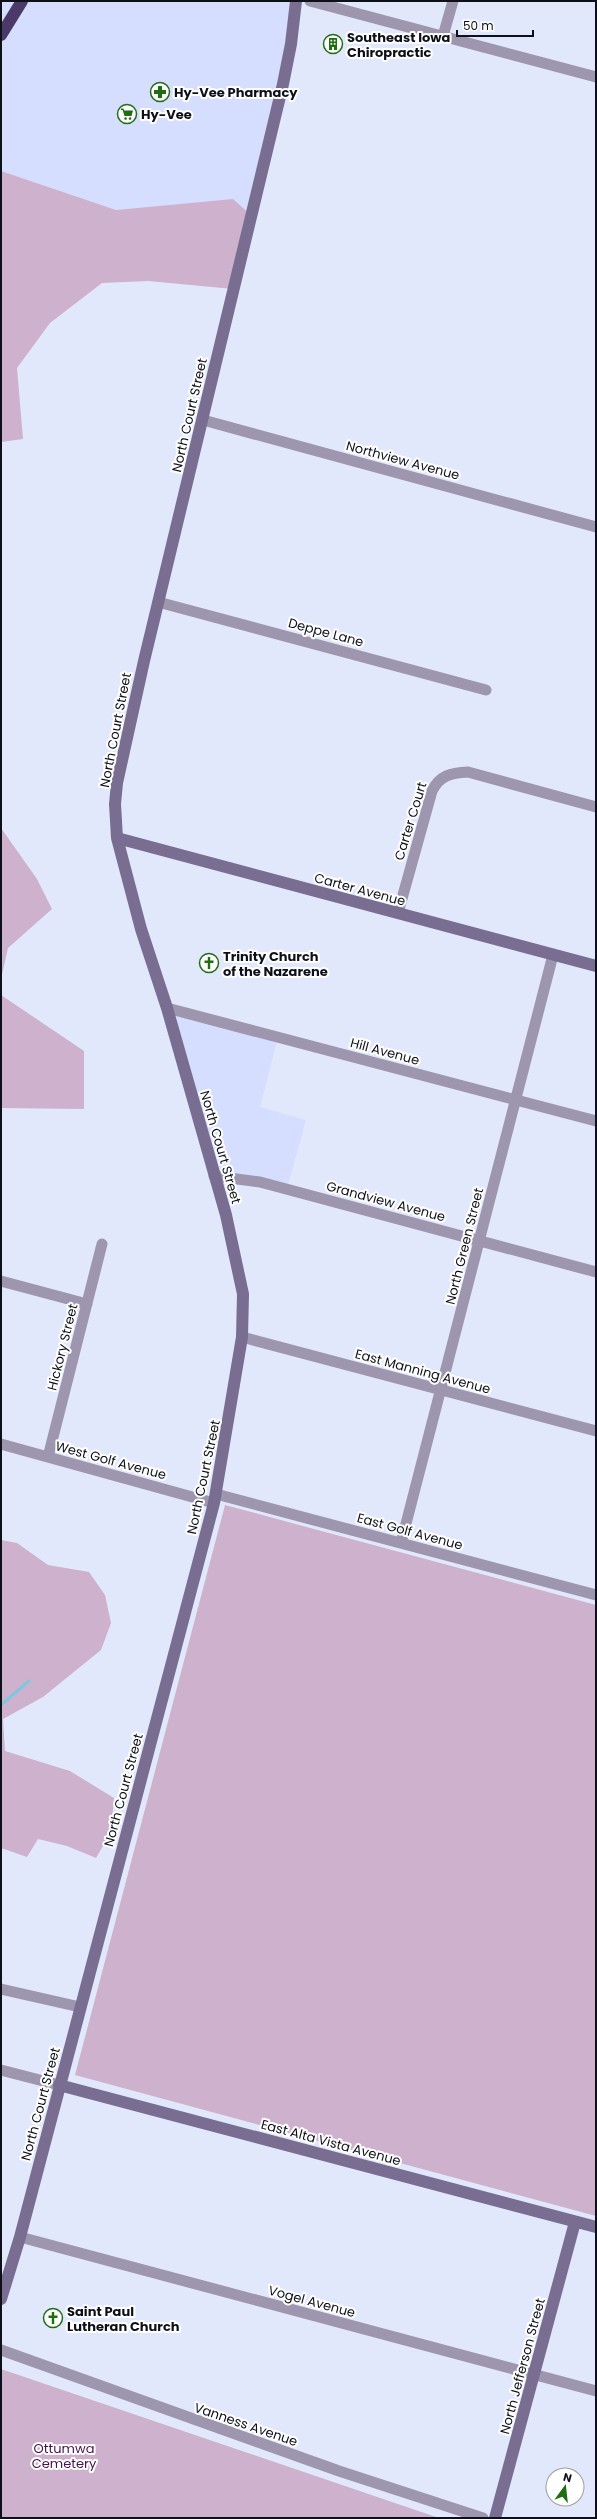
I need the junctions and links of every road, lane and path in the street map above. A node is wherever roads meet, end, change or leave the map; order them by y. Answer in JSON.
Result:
{"nodes":[{"id":1,"x":22,"y":1,"type":"edge"},
{"id":2,"x":296,"y":1,"type":"edge"},
{"id":3,"x":310,"y":1,"type":"edge"},
{"id":4,"x":453,"y":1,"type":"edge"},
{"id":5,"x":1,"y":35,"type":"edge"},
{"id":6,"x":443,"y":36,"type":"junction"},
{"id":7,"x":596,"y":77,"type":"edge"},
{"id":8,"x":203,"y":420,"type":"junction"},
{"id":9,"x":596,"y":527,"type":"edge"},
{"id":10,"x":158,"y":602,"type":"junction"},
{"id":11,"x":486,"y":690,"type":"dead end"},
{"id":12,"x":596,"y":807,"type":"edge"},
{"id":13,"x":117,"y":838,"type":"junction"},
{"id":14,"x":398,"y":913,"type":"junction"},
{"id":15,"x":553,"y":955,"type":"junction"},
{"id":16,"x":596,"y":966,"type":"edge"},
{"id":17,"x":167,"y":1008,"type":"junction"},
{"id":18,"x":516,"y":1100,"type":"junction"},
{"id":19,"x":596,"y":1121,"type":"edge"},
{"id":20,"x":214,"y":1176,"type":"junction"},
{"id":21,"x":479,"y":1241,"type":"junction"},
{"id":22,"x":102,"y":1244,"type":"dead end"},
{"id":23,"x":596,"y":1272,"type":"edge"},
{"id":24,"x":1,"y":1281,"type":"edge"},
{"id":25,"x":87,"y":1304,"type":"junction"},
{"id":26,"x":242,"y":1337,"type":"junction"},
{"id":27,"x":441,"y":1390,"type":"junction"},
{"id":28,"x":596,"y":1431,"type":"edge"},
{"id":29,"x":1,"y":1444,"type":"edge"},
{"id":30,"x":48,"y":1457,"type":"junction"},
{"id":31,"x":215,"y":1498,"type":"junction"},
{"id":32,"x":401,"y":1543,"type":"junction"},
{"id":33,"x":596,"y":1595,"type":"edge"},
{"id":34,"x":1,"y":1989,"type":"edge"},
{"id":35,"x":80,"y":2007,"type":"junction"},
{"id":36,"x":1,"y":2070,"type":"edge"},
{"id":37,"x":59,"y":2085,"type":"junction"},
{"id":38,"x":575,"y":2222,"type":"junction"},
{"id":39,"x":596,"y":2228,"type":"edge"},
{"id":40,"x":20,"y":2237,"type":"junction"},
{"id":41,"x":1,"y":2299,"type":"edge"},
{"id":42,"x":1,"y":2350,"type":"edge"},
{"id":43,"x":534,"y":2375,"type":"junction"},
{"id":44,"x":596,"y":2391,"type":"edge"},
{"id":45,"x":483,"y":2518,"type":"edge"},
{"id":46,"x":495,"y":2518,"type":"edge"}],
"edges":[{"from":1,"to":5,"type":"highway"},
{"from":2,"to":8,"type":"main road","name":"North Court Street"},
{"from":3,"to":6,"type":"street"},
{"from":4,"to":6,"type":"street"},
{"from":6,"to":7,"type":"street"},
{"from":8,"to":9,"type":"street","name":"Northview Avenue"},
{"from":8,"to":10,"type":"main road","name":"North Court Street"},
{"from":10,"to":11,"type":"street","name":"Deppe Lane"},
{"from":10,"to":13,"type":"main road","name":"North Court Street"},
{"from":12,"to":14,"type":"street","name":"Carter Court"},
{"from":13,"to":14,"type":"main road","name":"Carter Avenue"},
{"from":13,"to":17,"type":"main road","name":"North Court Street"},
{"from":14,"to":15,"type":"main road","name":"Carter Avenue"},
{"from":15,"to":16,"type":"main road","name":"Carter Avenue"},
{"from":15,"to":18,"type":"street","name":"North Green Street"},
{"from":17,"to":18,"type":"street","name":"Hill Avenue"},
{"from":17,"to":20,"type":"main road","name":"North Court Street"},
{"from":18,"to":19,"type":"street","name":"Hill Avenue"},
{"from":18,"to":21,"type":"street","name":"North Green Street"},
{"from":20,"to":21,"type":"street","name":"Grandview Avenue"},
{"from":20,"to":26,"type":"main road","name":"North Court Street"},
{"from":21,"to":23,"type":"street","name":"Grandview Avenue"},
{"from":21,"to":27,"type":"street","name":"North Green Street"},
{"from":22,"to":25,"type":"street","name":"Hickory Street"},
{"from":24,"to":25,"type":"street"},
{"from":25,"to":30,"type":"street","name":"Hickory Street"},
{"from":26,"to":27,"type":"street","name":"East Manning Avenue"},
{"from":26,"to":31,"type":"main road","name":"North Court Street"},
{"from":27,"to":28,"type":"street","name":"East Manning Avenue"},
{"from":27,"to":32,"type":"street","name":"North Green Street"},
{"from":29,"to":30,"type":"street","name":"West Golf Avenue"},
{"from":30,"to":31,"type":"street","name":"West Golf Avenue"},
{"from":31,"to":32,"type":"street","name":"East Golf Avenue"},
{"from":31,"to":35,"type":"main road","name":"North Court Street"},
{"from":32,"to":33,"type":"street","name":"East Golf Avenue"},
{"from":34,"to":35,"type":"street"},
{"from":35,"to":37,"type":"main road","name":"North Court Street"},
{"from":36,"to":37,"type":"street"},
{"from":37,"to":38,"type":"main road","name":"East Alta Vista Avenue"},
{"from":37,"to":40,"type":"main road","name":"North Court Street"},
{"from":38,"to":39,"type":"main road","name":"East Alta Vista Avenue"},
{"from":38,"to":43,"type":"main road","name":"North Jefferson Street"},
{"from":40,"to":41,"type":"main road","name":"North Court Street"},
{"from":40,"to":43,"type":"street","name":"Vogel Avenue"},
{"from":42,"to":45,"type":"street","name":"Vanness Avenue"},
{"from":43,"to":44,"type":"street","name":"Vogel Avenue"},
{"from":43,"to":46,"type":"main road","name":"North Jefferson Street"}]}
